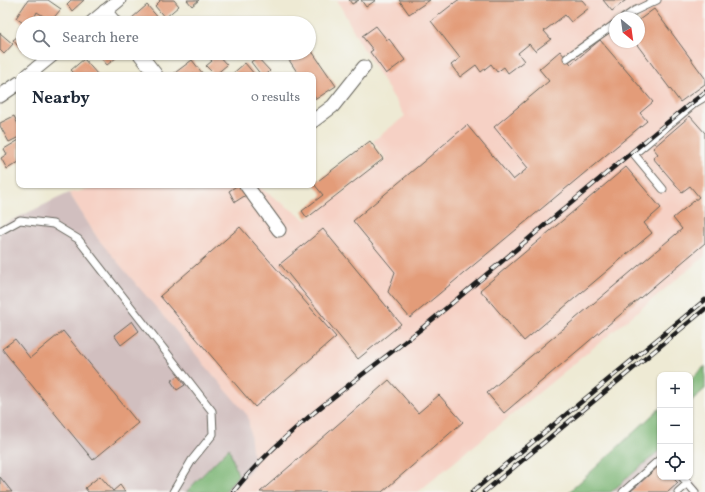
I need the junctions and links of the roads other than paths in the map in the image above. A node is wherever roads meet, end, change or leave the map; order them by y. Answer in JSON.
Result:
{"nodes":[{"id":1,"x":119,"y":0,"type":"edge"},
{"id":2,"x":653,"y":1,"type":"edge"},
{"id":3,"x":106,"y":11,"type":"junction"},
{"id":4,"x":634,"y":12,"type":"edge"},
{"id":5,"x":100,"y":16,"type":"edge"},
{"id":6,"x":110,"y":16,"type":"edge"},
{"id":7,"x":609,"y":28,"type":"edge"},
{"id":8,"x":567,"y":58,"type":"dead end"},
{"id":9,"x":46,"y":60,"type":"edge"},
{"id":10,"x":144,"y":60,"type":"edge"},
{"id":11,"x":364,"y":67,"type":"dead end"},
{"id":12,"x":32,"y":72,"type":"edge"},
{"id":13,"x":154,"y":72,"type":"edge"},
{"id":14,"x":16,"y":85,"type":"edge"},
{"id":15,"x":0,"y":96,"type":"edge"},
{"id":16,"x":705,"y":97,"type":"edge"},
{"id":17,"x":316,"y":119,"type":"edge"},
{"id":18,"x":248,"y":188,"type":"edge"},
{"id":19,"x":663,"y":189,"type":"dead end"},
{"id":20,"x":279,"y":230,"type":"dead end"},
{"id":21,"x":0,"y":231,"type":"edge"},
{"id":22,"x":657,"y":462,"type":"edge"},
{"id":23,"x":685,"y":480,"type":"edge"},
{"id":24,"x":688,"y":483,"type":"junction"},
{"id":25,"x":173,"y":492,"type":"edge"},
{"id":26,"x":623,"y":492,"type":"edge"},
{"id":27,"x":678,"y":492,"type":"edge"},
{"id":28,"x":695,"y":492,"type":"edge"}],
"edges":[{"from":1,"to":3,"type":"street"},
{"from":2,"to":4,"type":"lane"},
{"from":3,"to":5,"type":"street"},
{"from":3,"to":6,"type":"street"},
{"from":7,"to":8,"type":"lane"},
{"from":9,"to":12,"type":"street"},
{"from":10,"to":13,"type":"street"},
{"from":11,"to":17,"type":"street"},
{"from":14,"to":15,"type":"street"},
{"from":16,"to":19,"type":"lane"},
{"from":18,"to":20,"type":"street"},
{"from":21,"to":25,"type":"lane"},
{"from":22,"to":26,"type":"lane"},
{"from":23,"to":24,"type":"lane"},
{"from":24,"to":27,"type":"lane"},
{"from":24,"to":28,"type":"lane"}]}
